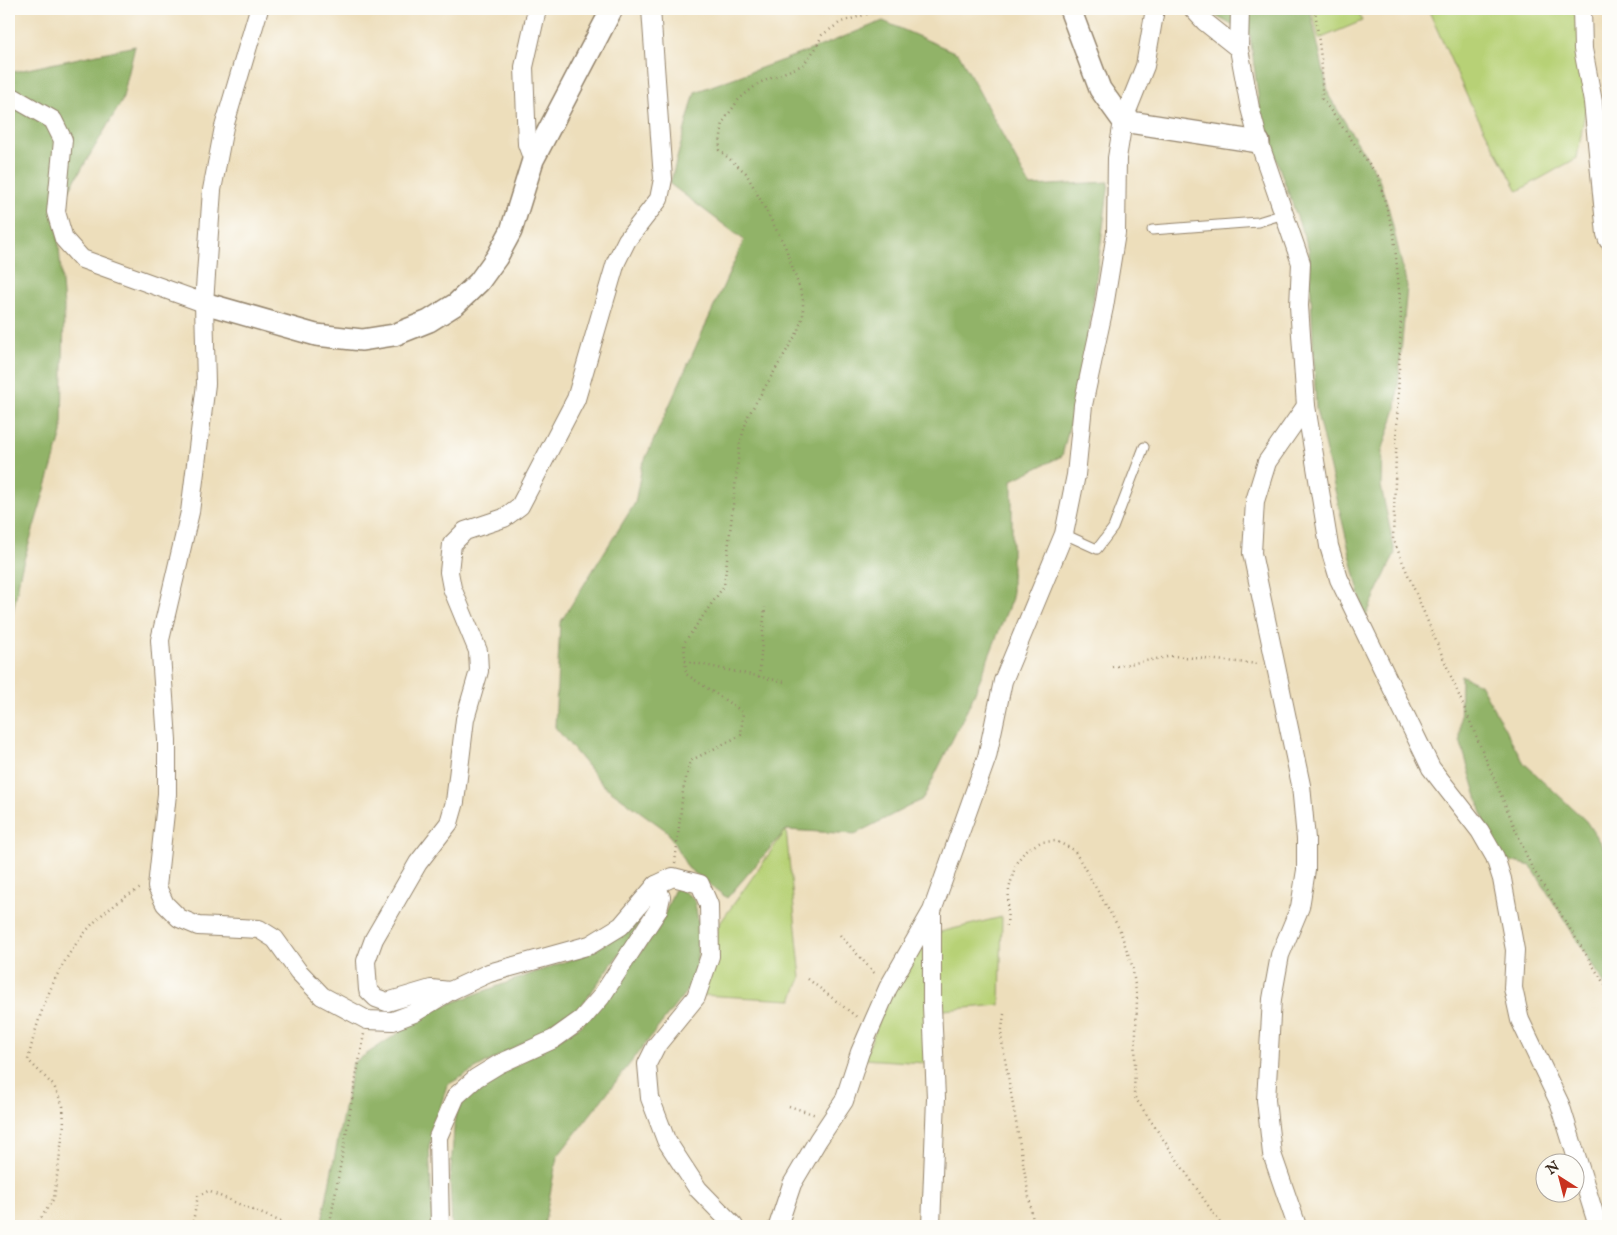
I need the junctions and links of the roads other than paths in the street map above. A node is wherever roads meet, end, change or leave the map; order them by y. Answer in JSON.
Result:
{"nodes":[{"id":1,"x":259,"y":9,"type":"edge"},
{"id":2,"x":537,"y":9,"type":"edge"},
{"id":3,"x":612,"y":9,"type":"edge"},
{"id":4,"x":651,"y":9,"type":"edge"},
{"id":5,"x":1070,"y":9,"type":"edge"},
{"id":6,"x":1155,"y":9,"type":"edge"},
{"id":7,"x":1193,"y":9,"type":"edge"},
{"id":8,"x":1240,"y":9,"type":"edge"},
{"id":9,"x":1582,"y":9,"type":"edge"},
{"id":10,"x":1239,"y":49,"type":"junction"},
{"id":11,"x":9,"y":95,"type":"edge"},
{"id":12,"x":1123,"y":121,"type":"junction"},
{"id":13,"x":1259,"y":142,"type":"junction"},
{"id":14,"x":533,"y":160,"type":"junction"},
{"id":15,"x":1284,"y":214,"type":"junction"},
{"id":16,"x":1152,"y":230,"type":"dead end"},
{"id":17,"x":1608,"y":240,"type":"edge"},
{"id":18,"x":204,"y":303,"type":"junction"},
{"id":19,"x":1306,"y":406,"type":"junction"},
{"id":20,"x":1144,"y":447,"type":"dead end"},
{"id":21,"x":1064,"y":534,"type":"junction"},
{"id":22,"x":656,"y":885,"type":"junction"},
{"id":23,"x":932,"y":911,"type":"junction"},
{"id":24,"x":450,"y":991,"type":"junction"},
{"id":25,"x":440,"y":1226,"type":"edge"},
{"id":26,"x":734,"y":1226,"type":"edge"},
{"id":27,"x":778,"y":1226,"type":"edge"},
{"id":28,"x":931,"y":1226,"type":"edge"},
{"id":29,"x":1297,"y":1226,"type":"edge"},
{"id":30,"x":1598,"y":1226,"type":"edge"}],
"edges":[{"from":1,"to":18,"type":"street"},
{"from":2,"to":14,"type":"street"},
{"from":3,"to":14,"type":"street"},
{"from":4,"to":24,"type":"street"},
{"from":5,"to":12,"type":"street"},
{"from":6,"to":12,"type":"street"},
{"from":7,"to":10,"type":"street"},
{"from":8,"to":10,"type":"street"},
{"from":9,"to":17,"type":"street"},
{"from":10,"to":13,"type":"street"},
{"from":11,"to":18,"type":"street"},
{"from":12,"to":13,"type":"street"},
{"from":12,"to":21,"type":"street"},
{"from":13,"to":15,"type":"street"},
{"from":14,"to":18,"type":"street"},
{"from":15,"to":16,"type":"lane"},
{"from":15,"to":19,"type":"street"},
{"from":18,"to":24,"type":"street"},
{"from":19,"to":29,"type":"street"},
{"from":19,"to":30,"type":"street"},
{"from":20,"to":21,"type":"lane"},
{"from":21,"to":23,"type":"street"},
{"from":22,"to":24,"type":"street"},
{"from":22,"to":25,"type":"street"},
{"from":22,"to":26,"type":"street"},
{"from":23,"to":27,"type":"street"},
{"from":23,"to":28,"type":"street"}]}
